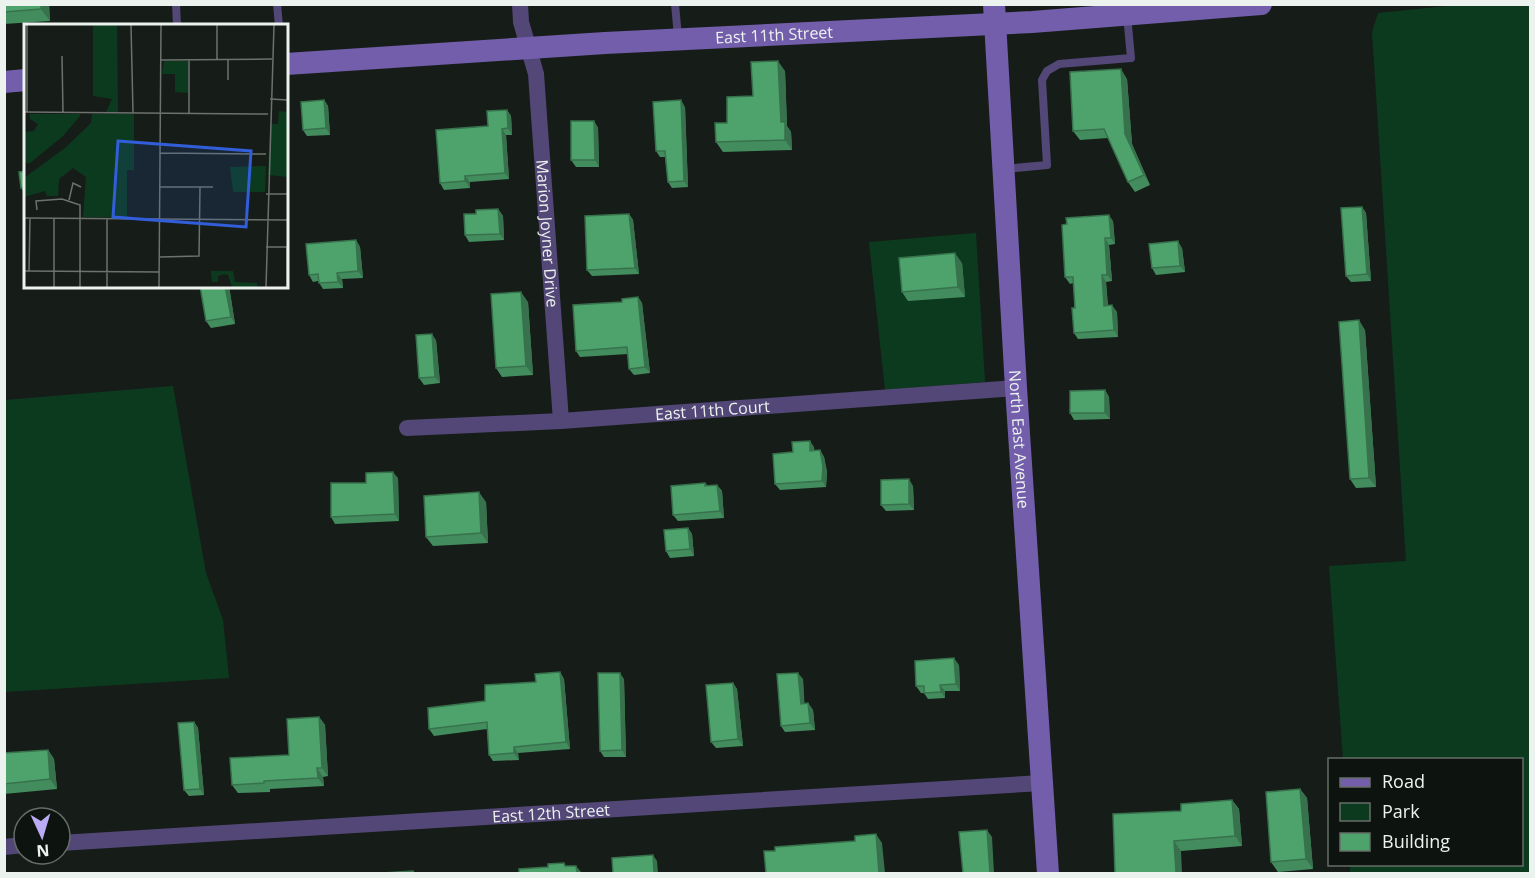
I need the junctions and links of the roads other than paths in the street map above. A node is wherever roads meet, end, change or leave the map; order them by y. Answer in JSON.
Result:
{"nodes":[{"id":1,"x":176,"y":4,"type":"edge"},
{"id":2,"x":277,"y":4,"type":"edge"},
{"id":3,"x":520,"y":4,"type":"edge"},
{"id":4,"x":675,"y":4,"type":"edge"},
{"id":5,"x":1262,"y":4,"type":"edge"},
{"id":6,"x":1150,"y":9,"type":"edge"},
{"id":7,"x":995,"y":14,"type":"edge"},
{"id":8,"x":1127,"y":15,"type":"junction"},
{"id":9,"x":177,"y":24,"type":"edge"},
{"id":10,"x":279,"y":24,"type":"edge"},
{"id":11,"x":678,"y":40,"type":"junction"},
{"id":12,"x":529,"y":48,"type":"junction"},
{"id":13,"x":288,"y":64,"type":"edge"},
{"id":14,"x":24,"y":80,"type":"edge"},
{"id":15,"x":4,"y":82,"type":"edge"},
{"id":16,"x":1004,"y":169,"type":"junction"},
{"id":17,"x":1016,"y":388,"type":"junction"},
{"id":18,"x":561,"y":421,"type":"junction"},
{"id":19,"x":407,"y":428,"type":"dead end"},
{"id":20,"x":1042,"y":783,"type":"junction"},
{"id":21,"x":72,"y":842,"type":"edge"},
{"id":22,"x":1048,"y":873,"type":"edge"}],
"edges":[{"from":1,"to":9,"type":"lane"},
{"from":2,"to":10,"type":"lane"},
{"from":3,"to":12,"type":"street","name":"Marion Joyner Drive"},
{"from":4,"to":11,"type":"lane"},
{"from":5,"to":6,"type":"main road","name":"East 11th Street"},
{"from":6,"to":8,"type":"main road","name":"East 11th Street"},
{"from":7,"to":8,"type":"main road","name":"East 11th Street"},
{"from":7,"to":11,"type":"main road","name":"East 11th Street"},
{"from":7,"to":16,"type":"main road","name":"North East Avenue"},
{"from":8,"to":16,"type":"lane"},
{"from":11,"to":12,"type":"main road","name":"East 11th Street"},
{"from":12,"to":13,"type":"main road","name":"East 11th Street"},
{"from":12,"to":18,"type":"street","name":"Marion Joyner Drive"},
{"from":14,"to":15,"type":"main road"},
{"from":16,"to":17,"type":"main road","name":"North East Avenue"},
{"from":17,"to":18,"type":"street","name":"East 11th Court"},
{"from":17,"to":20,"type":"main road","name":"North East Avenue"},
{"from":18,"to":19,"type":"street","name":"East 11th Court"},
{"from":20,"to":21,"type":"street","name":"East 12th Street"},
{"from":20,"to":22,"type":"main road","name":"North East Avenue"}]}
